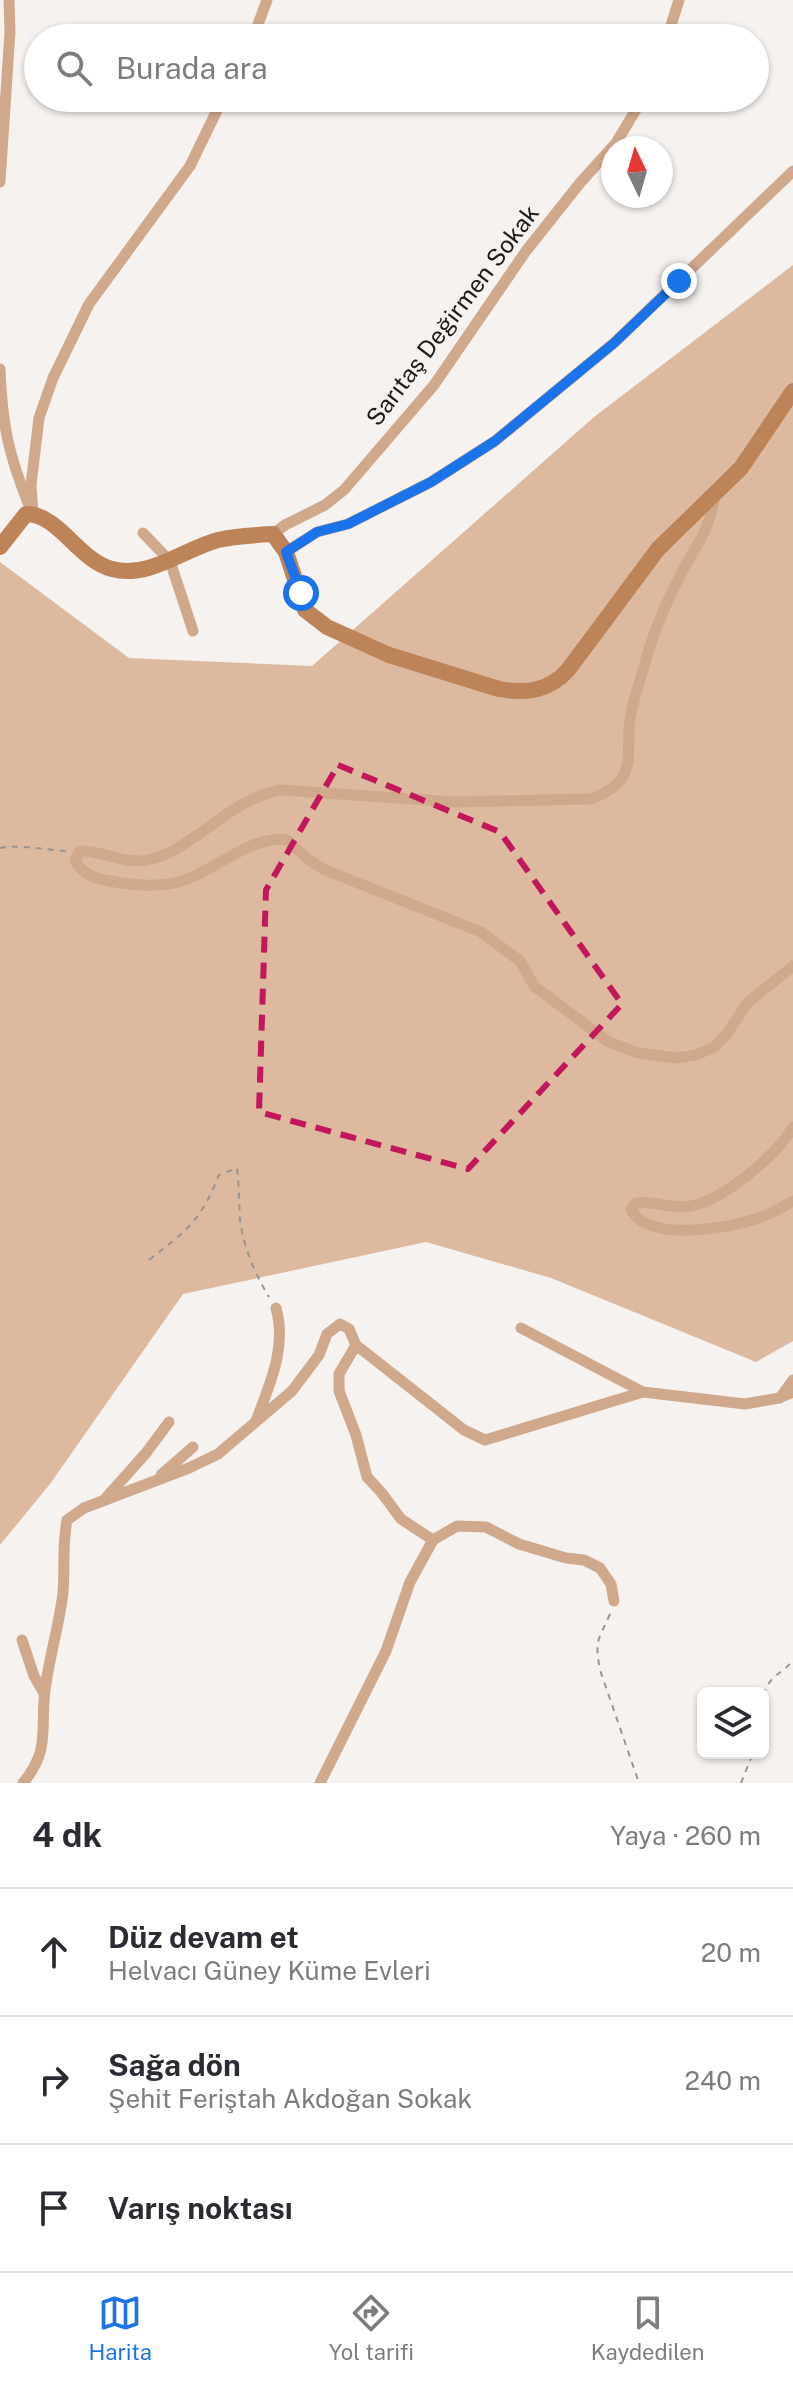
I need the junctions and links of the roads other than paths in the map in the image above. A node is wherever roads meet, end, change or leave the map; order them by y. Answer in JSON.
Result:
{"nodes":[{"id":1,"x":9,"y":0,"type":"edge"},
{"id":2,"x":267,"y":0,"type":"edge"},
{"id":3,"x":679,"y":0,"type":"edge"},
{"id":4,"x":258,"y":24,"type":"edge"},
{"id":5,"x":671,"y":24,"type":"edge"},
{"id":6,"x":216,"y":112,"type":"edge"},
{"id":7,"x":635,"y":112,"type":"edge"},
{"id":8,"x":793,"y":171,"type":"edge"},
{"id":9,"x":0,"y":182,"type":"edge"},
{"id":10,"x":0,"y":369,"type":"edge"},
{"id":11,"x":793,"y":391,"type":"edge"},
{"id":12,"x":715,"y":494,"type":"junction"},
{"id":13,"x":33,"y":514,"type":"junction"},
{"id":14,"x":143,"y":533,"type":"dead end"},
{"id":15,"x":273,"y":534,"type":"junction"},
{"id":16,"x":0,"y":547,"type":"edge"},
{"id":17,"x":286,"y":552,"type":"junction"},
{"id":18,"x":170,"y":561,"type":"junction"},
{"id":19,"x":193,"y":631,"type":"dead end"},
{"id":20,"x":793,"y":966,"type":"edge"},
{"id":21,"x":793,"y":1127,"type":"edge"},
{"id":22,"x":793,"y":1201,"type":"edge"},
{"id":23,"x":276,"y":1308,"type":"road end"},
{"id":24,"x":521,"y":1328,"type":"dead end"},
{"id":25,"x":356,"y":1345,"type":"junction"},
{"id":26,"x":793,"y":1380,"type":"edge"},
{"id":27,"x":643,"y":1392,"type":"junction"},
{"id":28,"x":793,"y":1392,"type":"edge"},
{"id":29,"x":779,"y":1398,"type":"junction"},
{"id":30,"x":256,"y":1421,"type":"junction"},
{"id":31,"x":169,"y":1422,"type":"dead end"},
{"id":32,"x":193,"y":1447,"type":"dead end"},
{"id":33,"x":155,"y":1481,"type":"junction"},
{"id":34,"x":104,"y":1500,"type":"junction"},
{"id":35,"x":433,"y":1540,"type":"junction"},
{"id":36,"x":614,"y":1601,"type":"road end"},
{"id":37,"x":22,"y":1640,"type":"dead end"},
{"id":38,"x":44,"y":1694,"type":"junction"},
{"id":39,"x":23,"y":1783,"type":"edge"},
{"id":40,"x":320,"y":1783,"type":"edge"}],
"edges":[{"from":1,"to":9,"type":"street"},
{"from":2,"to":4,"type":"street"},
{"from":3,"to":5,"type":"street"},
{"from":6,"to":13,"type":"street"},
{"from":7,"to":15,"type":"street","name":"Sarıtaş Değirmen Sokak"},
{"from":8,"to":17,"type":"street"},
{"from":10,"to":13,"type":"street"},
{"from":11,"to":12,"type":"street"},
{"from":12,"to":17,"type":"street"},
{"from":12,"to":20,"type":"street"},
{"from":13,"to":16,"type":"street"},
{"from":13,"to":18,"type":"street"},
{"from":14,"to":18,"type":"street"},
{"from":15,"to":17,"type":"street"},
{"from":15,"to":18,"type":"street"},
{"from":18,"to":19,"type":"street"},
{"from":21,"to":22,"type":"street"},
{"from":23,"to":30,"type":"street"},
{"from":24,"to":27,"type":"street"},
{"from":25,"to":27,"type":"street"},
{"from":25,"to":30,"type":"street"},
{"from":25,"to":35,"type":"street"},
{"from":26,"to":29,"type":"street"},
{"from":27,"to":29,"type":"street"},
{"from":28,"to":29,"type":"street"},
{"from":30,"to":33,"type":"street"},
{"from":31,"to":34,"type":"street"},
{"from":32,"to":33,"type":"street"},
{"from":33,"to":34,"type":"street"},
{"from":34,"to":38,"type":"street"},
{"from":35,"to":36,"type":"street"},
{"from":35,"to":40,"type":"street"},
{"from":37,"to":38,"type":"street"},
{"from":38,"to":39,"type":"street"}]}
